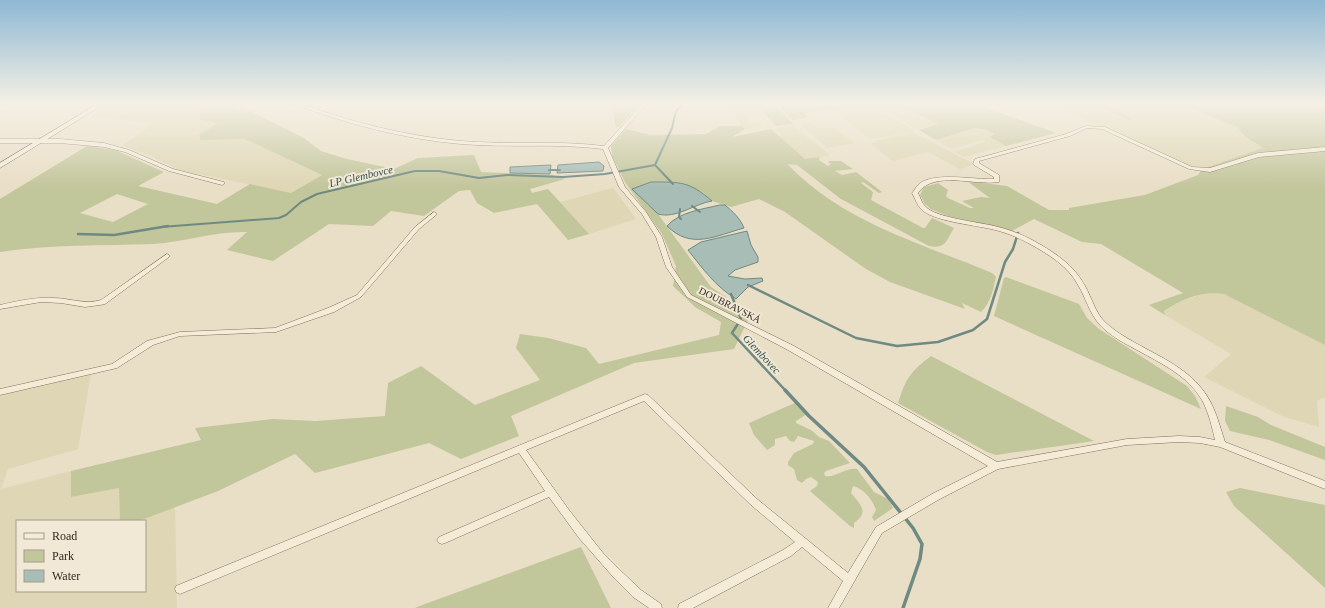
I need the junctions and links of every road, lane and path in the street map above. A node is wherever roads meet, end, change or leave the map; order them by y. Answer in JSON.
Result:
{"nodes":[{"id":1,"x":56,"y":131,"type":"edge"},
{"id":2,"x":387,"y":131,"type":"edge"},
{"id":3,"x":620,"y":131,"type":"edge"},
{"id":4,"x":1077,"y":131,"type":"edge"},
{"id":5,"x":1110,"y":131,"type":"edge"},
{"id":6,"x":0,"y":141,"type":"edge"},
{"id":7,"x":40,"y":141,"type":"junction"},
{"id":8,"x":605,"y":148,"type":"junction"},
{"id":9,"x":1325,"y":149,"type":"edge"},
{"id":10,"x":0,"y":166,"type":"edge"},
{"id":11,"x":222,"y":183,"type":"dead end"},
{"id":12,"x":434,"y":214,"type":"dead end"},
{"id":13,"x":167,"y":256,"type":"dead end"},
{"id":14,"x":0,"y":307,"type":"edge"},
{"id":15,"x":0,"y":392,"type":"edge"},
{"id":16,"x":1221,"y":444,"type":"junction"},
{"id":17,"x":520,"y":448,"type":"junction"},
{"id":18,"x":996,"y":466,"type":"junction"},
{"id":19,"x":1325,"y":486,"type":"edge"},
{"id":20,"x":552,"y":492,"type":"junction"},
{"id":21,"x":442,"y":540,"type":"dead end"},
{"id":22,"x":802,"y":542,"type":"junction"},
{"id":23,"x":849,"y":580,"type":"junction"},
{"id":24,"x":180,"y":589,"type":"dead end"},
{"id":25,"x":657,"y":608,"type":"edge"},
{"id":26,"x":683,"y":608,"type":"edge"},
{"id":27,"x":833,"y":608,"type":"edge"}],
"edges":[{"from":1,"to":7,"type":"main road"},
{"from":2,"to":8,"type":"street"},
{"from":3,"to":8,"type":"street"},
{"from":4,"to":16,"type":"street"},
{"from":5,"to":9,"type":"street"},
{"from":6,"to":7,"type":"street"},
{"from":7,"to":10,"type":"main road"},
{"from":7,"to":11,"type":"street"},
{"from":8,"to":18,"type":"street","name":"DOUBRAVSKÁ"},
{"from":12,"to":15,"type":"street"},
{"from":13,"to":14,"type":"street"},
{"from":16,"to":18,"type":"street"},
{"from":16,"to":19,"type":"street"},
{"from":17,"to":20,"type":"street"},
{"from":17,"to":22,"type":"street"},
{"from":17,"to":24,"type":"street"},
{"from":18,"to":23,"type":"street"},
{"from":20,"to":21,"type":"street"},
{"from":20,"to":25,"type":"street"},
{"from":22,"to":23,"type":"street"},
{"from":22,"to":26,"type":"street"},
{"from":23,"to":27,"type":"street"}]}
